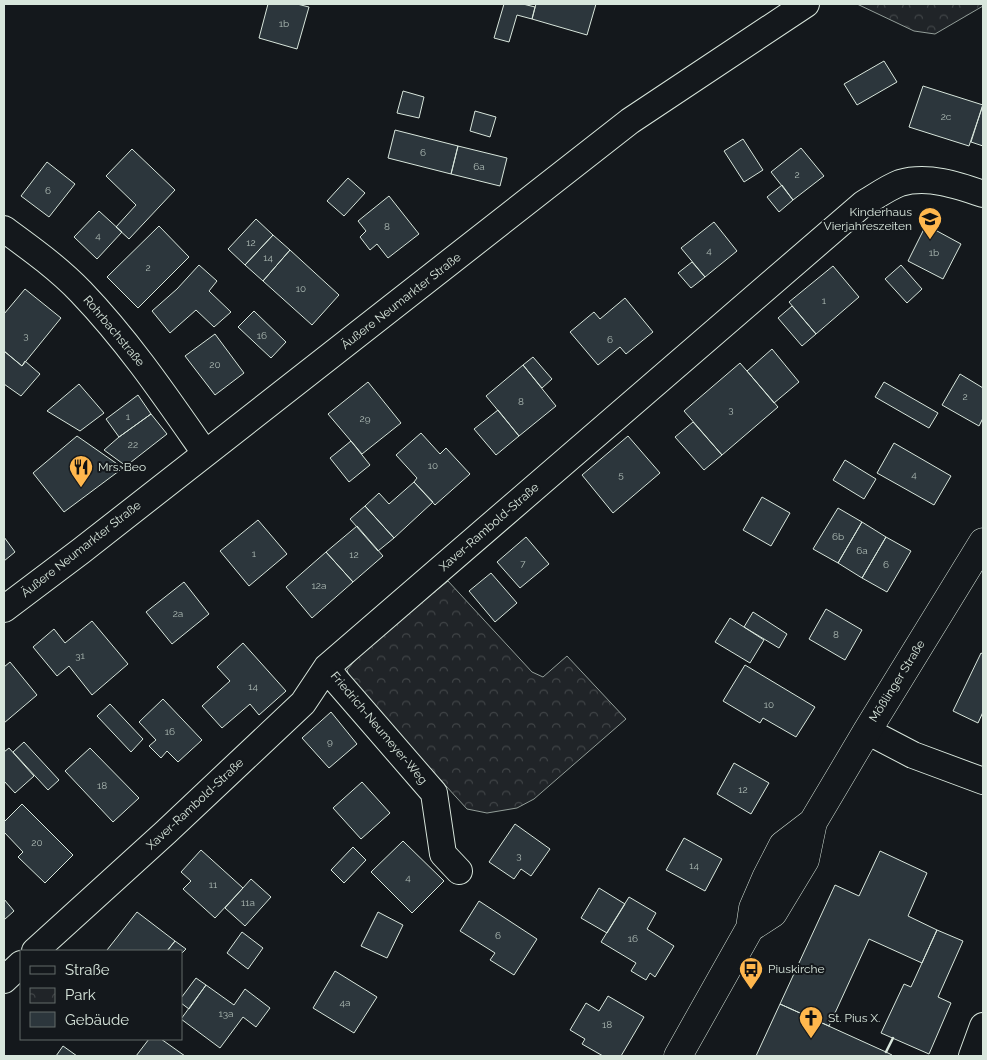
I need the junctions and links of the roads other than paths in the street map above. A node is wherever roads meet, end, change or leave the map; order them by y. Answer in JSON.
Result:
{"nodes":[{"id":1,"x":806,"y":4,"type":"edge"},
{"id":2,"x":983,"y":194,"type":"edge"},
{"id":3,"x":4,"y":228,"type":"edge"},
{"id":4,"x":205,"y":453,"type":"junction"},
{"id":5,"x":983,"y":542,"type":"edge"},
{"id":6,"x":4,"y":609,"type":"edge"},
{"id":7,"x":327,"y":667,"type":"junction"},
{"id":8,"x":866,"y":731,"type":"junction"},
{"id":9,"x":983,"y":781,"type":"edge"},
{"id":10,"x":459,"y":871,"type":"dead end"},
{"id":11,"x":37,"y":950,"type":"edge"},
{"id":12,"x":20,"y":965,"type":"edge"},
{"id":13,"x":4,"y":980,"type":"edge"},
{"id":14,"x":983,"y":1026,"type":"edge"},
{"id":15,"x":678,"y":1056,"type":"edge"},
{"id":16,"x":972,"y":1056,"type":"edge"}],
"edges":[{"from":1,"to":4,"type":"street","name":"Äußere Neumarkter Straße"},
{"from":2,"to":7,"type":"street","name":"Xaver-Rambold-Straße"},
{"from":3,"to":4,"type":"street","name":"Rohrbachstraße"},
{"from":4,"to":6,"type":"street","name":"Äußere Neumarkter Straße"},
{"from":5,"to":8,"type":"street","name":"Mößlinger Straße"},
{"from":7,"to":10,"type":"street","name":"Friedrich-Neumeyer-Weg"},
{"from":7,"to":11,"type":"street","name":"Xaver-Rambold-Straße"},
{"from":8,"to":9,"type":"street"},
{"from":8,"to":15,"type":"street","name":"Mößlinger Straße"},
{"from":12,"to":13,"type":"street"},
{"from":14,"to":16,"type":"street"}]}
